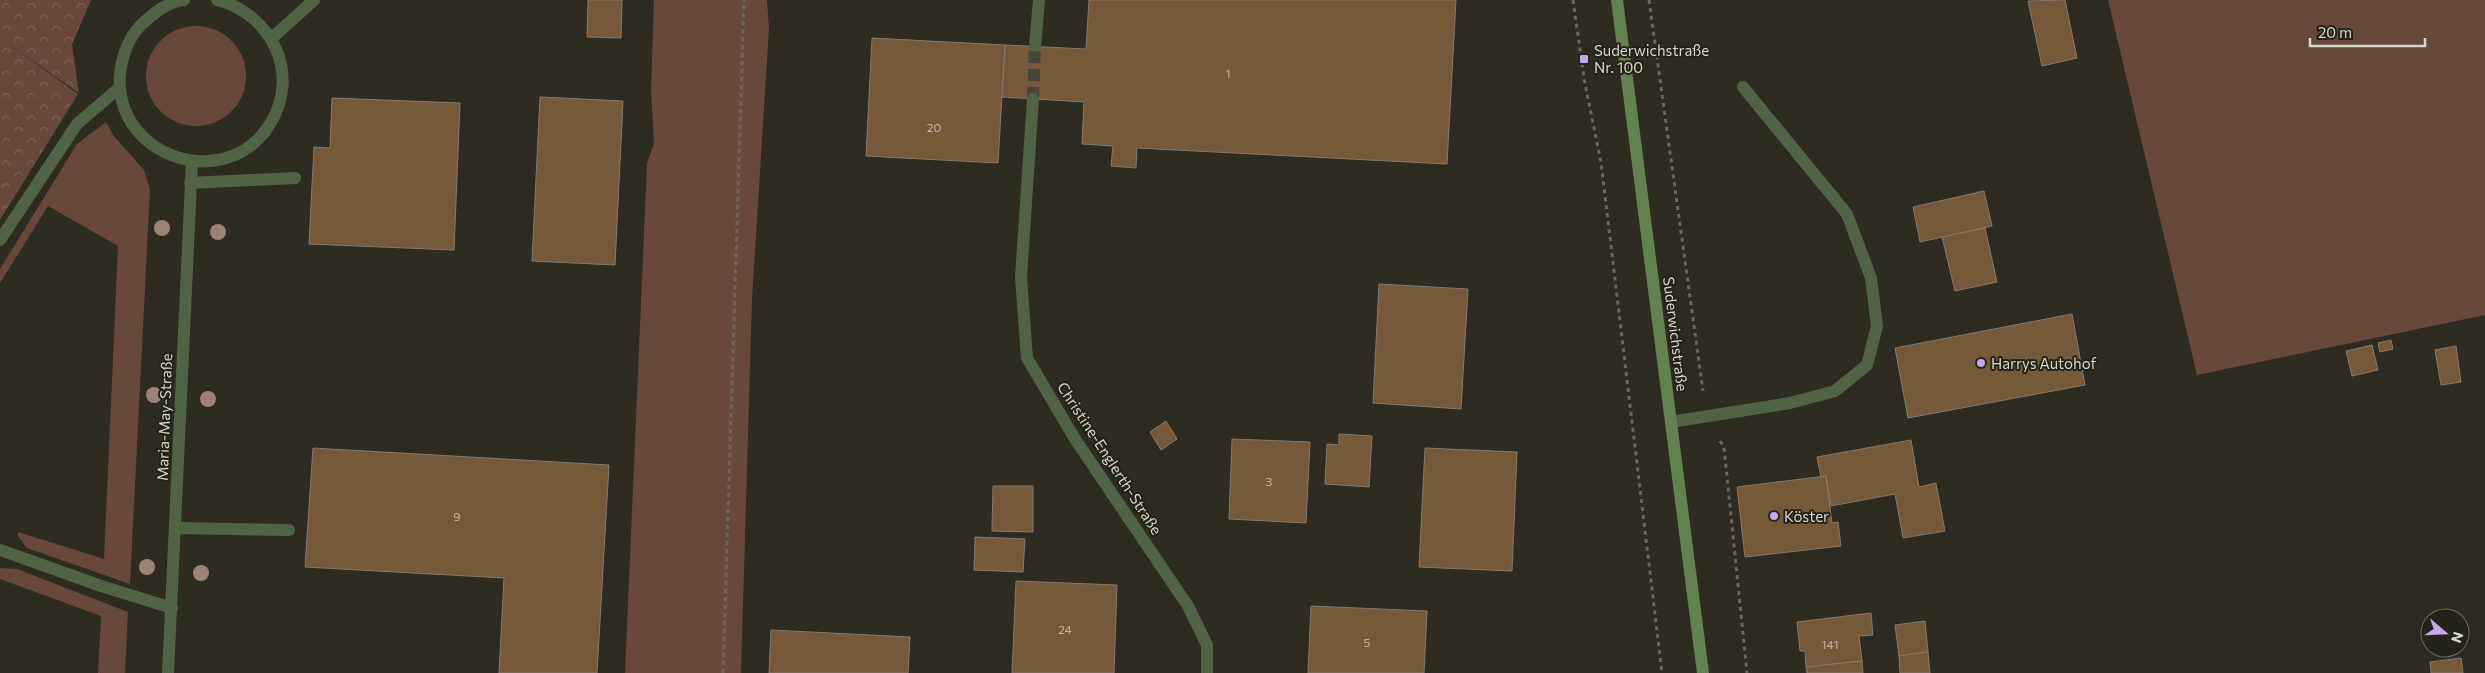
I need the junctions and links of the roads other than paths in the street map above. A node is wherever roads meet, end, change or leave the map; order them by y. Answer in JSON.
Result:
{"nodes":[{"id":1,"x":184,"y":0,"type":"edge"},
{"id":2,"x":217,"y":0,"type":"edge"},
{"id":3,"x":314,"y":0,"type":"edge"},
{"id":4,"x":1039,"y":0,"type":"edge"},
{"id":5,"x":1617,"y":0,"type":"edge"},
{"id":6,"x":272,"y":38,"type":"junction"},
{"id":7,"x":1035,"y":46,"type":"tunnel mouth"},
{"id":8,"x":1743,"y":87,"type":"dead end"},
{"id":9,"x":119,"y":88,"type":"junction"},
{"id":10,"x":1033,"y":99,"type":"tunnel mouth"},
{"id":11,"x":192,"y":162,"type":"junction"},
{"id":12,"x":295,"y":178,"type":"dead end"},
{"id":13,"x":190,"y":183,"type":"junction"},
{"id":14,"x":0,"y":240,"type":"edge"},
{"id":15,"x":1671,"y":422,"type":"junction"},
{"id":16,"x":176,"y":528,"type":"junction"},
{"id":17,"x":289,"y":530,"type":"dead end"},
{"id":18,"x":0,"y":550,"type":"edge"},
{"id":19,"x":172,"y":608,"type":"junction"},
{"id":20,"x":168,"y":673,"type":"edge"},
{"id":21,"x":1207,"y":673,"type":"edge"},
{"id":22,"x":1703,"y":673,"type":"edge"}],
"edges":[{"from":1,"to":9,"type":"street"},
{"from":2,"to":6,"type":"street"},
{"from":3,"to":6,"type":"street"},
{"from":4,"to":7,"type":"street"},
{"from":5,"to":15,"type":"main road","name":"Suderwichstraße"},
{"from":6,"to":11,"type":"street"},
{"from":8,"to":15,"type":"street"},
{"from":9,"to":11,"type":"street"},
{"from":9,"to":14,"type":"street"},
{"from":10,"to":21,"type":"street","name":"Christine-Englerth-Straße"},
{"from":11,"to":13,"type":"street","name":"Maria-May-Straße"},
{"from":12,"to":13,"type":"street"},
{"from":13,"to":16,"type":"street","name":"Maria-May-Straße"},
{"from":15,"to":22,"type":"main road","name":"Suderwichstraße"},
{"from":16,"to":17,"type":"street"},
{"from":16,"to":19,"type":"street","name":"Maria-May-Straße"},
{"from":18,"to":19,"type":"street"},
{"from":19,"to":20,"type":"street","name":"Maria-May-Straße"}]}
